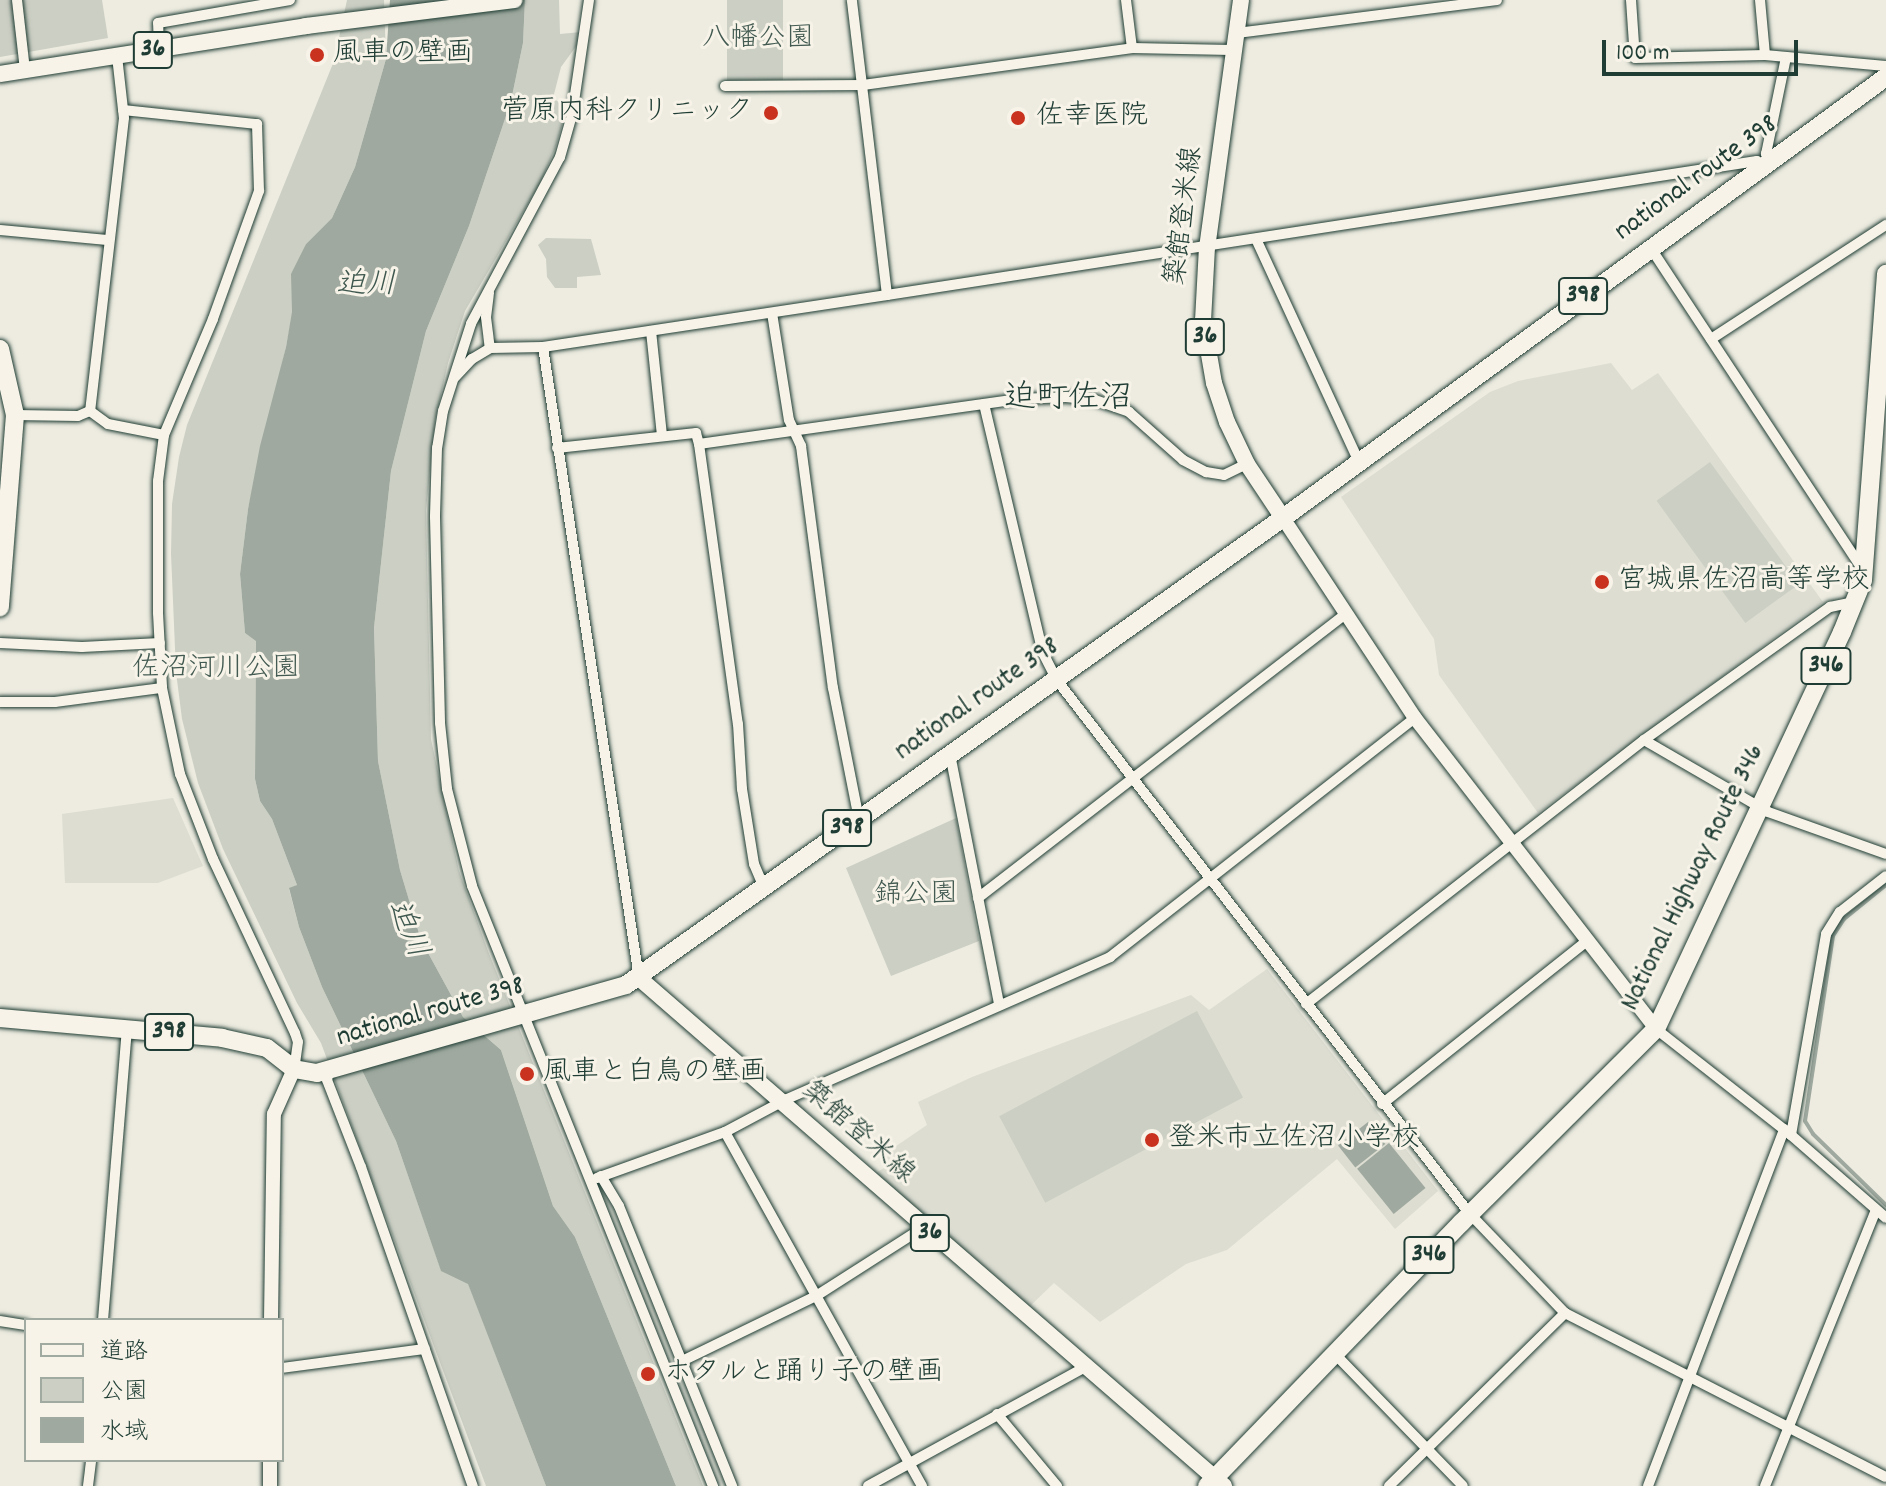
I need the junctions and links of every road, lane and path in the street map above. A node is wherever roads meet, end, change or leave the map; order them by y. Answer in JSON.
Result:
{"nodes":[{"id":1,"x":17,"y":0,"type":"edge"},
{"id":2,"x":290,"y":0,"type":"edge"},
{"id":3,"x":514,"y":0,"type":"edge"},
{"id":4,"x":589,"y":0,"type":"edge"},
{"id":5,"x":852,"y":0,"type":"edge"},
{"id":6,"x":1126,"y":0,"type":"edge"},
{"id":7,"x":1241,"y":0,"type":"edge"},
{"id":8,"x":1497,"y":0,"type":"edge"},
{"id":9,"x":1631,"y":0,"type":"edge"},
{"id":10,"x":1760,"y":0,"type":"edge"},
{"id":11,"x":1419,"y":5,"type":"edge"},
{"id":12,"x":1236,"y":42,"type":"junction"},
{"id":13,"x":1132,"y":48,"type":"junction"},
{"id":14,"x":159,"y":49,"type":"junction"},
{"id":15,"x":1765,"y":55,"type":"junction"},
{"id":16,"x":117,"y":56,"type":"junction"},
{"id":17,"x":1786,"y":57,"type":"junction"},
{"id":18,"x":1886,"y":66,"type":"edge"},
{"id":19,"x":25,"y":70,"type":"junction"},
{"id":20,"x":0,"y":74,"type":"edge"},
{"id":21,"x":1886,"y":77,"type":"edge"},
{"id":22,"x":863,"y":85,"type":"junction"},
{"id":23,"x":725,"y":86,"type":"dead end"},
{"id":24,"x":123,"y":110,"type":"junction"},
{"id":25,"x":1766,"y":163,"type":"junction"},
{"id":26,"x":1886,"y":225,"type":"edge"},
{"id":27,"x":0,"y":230,"type":"edge"},
{"id":28,"x":1256,"y":239,"type":"junction"},
{"id":29,"x":108,"y":240,"type":"junction"},
{"id":30,"x":1207,"y":247,"type":"junction"},
{"id":31,"x":1650,"y":247,"type":"junction"},
{"id":32,"x":1886,"y":274,"type":"edge"},
{"id":33,"x":491,"y":281,"type":"junction"},
{"id":34,"x":887,"y":295,"type":"junction"},
{"id":35,"x":772,"y":313,"type":"junction"},
{"id":36,"x":651,"y":331,"type":"junction"},
{"id":37,"x":1711,"y":339,"type":"junction"},
{"id":38,"x":543,"y":347,"type":"junction"},
{"id":39,"x":490,"y":348,"type":"junction"},
{"id":40,"x":0,"y":349,"type":"edge"},
{"id":41,"x":1881,"y":383,"type":"edge"},
{"id":42,"x":450,"y":384,"type":"junction"},
{"id":43,"x":984,"y":404,"type":"junction"},
{"id":44,"x":90,"y":411,"type":"junction"},
{"id":45,"x":15,"y":415,"type":"junction"},
{"id":46,"x":796,"y":428,"type":"junction"},
{"id":47,"x":164,"y":435,"type":"junction"},
{"id":48,"x":662,"y":435,"type":"junction"},
{"id":49,"x":699,"y":444,"type":"junction"},
{"id":50,"x":557,"y":448,"type":"junction"},
{"id":51,"x":1359,"y":462,"type":"junction"},
{"id":52,"x":1247,"y":464,"type":"junction"},
{"id":53,"x":1283,"y":518,"type":"junction"},
{"id":54,"x":4,"y":522,"type":"edge"},
{"id":55,"x":1864,"y":572,"type":"junction"},
{"id":56,"x":1855,"y":602,"type":"junction"},
{"id":57,"x":0,"y":607,"type":"edge"},
{"id":58,"x":1346,"y":614,"type":"junction"},
{"id":59,"x":0,"y":643,"type":"edge"},
{"id":60,"x":160,"y":643,"type":"junction"},
{"id":61,"x":1056,"y":679,"type":"junction"},
{"id":62,"x":162,"y":688,"type":"junction"},
{"id":63,"x":0,"y":702,"type":"edge"},
{"id":64,"x":1415,"y":718,"type":"junction"},
{"id":65,"x":1644,"y":740,"type":"junction"},
{"id":66,"x":950,"y":754,"type":"junction"},
{"id":67,"x":1131,"y":780,"type":"junction"},
{"id":68,"x":1760,"y":808,"type":"junction"},
{"id":69,"x":859,"y":819,"type":"junction"},
{"id":70,"x":1512,"y":844,"type":"junction"},
{"id":71,"x":1886,"y":854,"type":"edge"},
{"id":72,"x":1886,"y":876,"type":"edge"},
{"id":73,"x":1211,"y":880,"type":"junction"},
{"id":74,"x":764,"y":887,"type":"junction"},
{"id":75,"x":978,"y":898,"type":"junction"},
{"id":76,"x":1588,"y":940,"type":"junction"},
{"id":77,"x":639,"y":978,"type":"junction"},
{"id":78,"x":999,"y":1004,"type":"junction"},
{"id":79,"x":1306,"y":1004,"type":"junction"},
{"id":80,"x":522,"y":1017,"type":"junction"},
{"id":81,"x":0,"y":1018,"type":"edge"},
{"id":82,"x":127,"y":1029,"type":"junction"},
{"id":83,"x":1656,"y":1029,"type":"junction"},
{"id":84,"x":296,"y":1062,"type":"junction"},
{"id":85,"x":329,"y":1070,"type":"junction"},
{"id":86,"x":782,"y":1102,"type":"junction"},
{"id":87,"x":1382,"y":1104,"type":"junction"},
{"id":88,"x":725,"y":1132,"type":"junction"},
{"id":89,"x":1788,"y":1132,"type":"junction"},
{"id":90,"x":596,"y":1178,"type":"junction"},
{"id":91,"x":1876,"y":1210,"type":"junction"},
{"id":92,"x":1470,"y":1214,"type":"junction"},
{"id":93,"x":1886,"y":1218,"type":"edge"},
{"id":94,"x":924,"y":1227,"type":"junction"},
{"id":95,"x":816,"y":1296,"type":"junction"},
{"id":96,"x":1565,"y":1313,"type":"junction"},
{"id":97,"x":103,"y":1318,"type":"edge"},
{"id":98,"x":271,"y":1318,"type":"edge"},
{"id":99,"x":0,"y":1321,"type":"edge"},
{"id":100,"x":24,"y":1325,"type":"edge"},
{"id":101,"x":425,"y":1349,"type":"junction"},
{"id":102,"x":1334,"y":1353,"type":"junction"},
{"id":103,"x":682,"y":1361,"type":"junction"},
{"id":104,"x":1085,"y":1367,"type":"junction"},
{"id":105,"x":284,"y":1368,"type":"edge"},
{"id":106,"x":1691,"y":1374,"type":"junction"},
{"id":107,"x":997,"y":1414,"type":"junction"},
{"id":108,"x":1789,"y":1426,"type":"junction"},
{"id":109,"x":1426,"y":1448,"type":"junction"},
{"id":110,"x":91,"y":1462,"type":"edge"},
{"id":111,"x":270,"y":1462,"type":"edge"},
{"id":112,"x":911,"y":1463,"type":"junction"},
{"id":113,"x":1886,"y":1477,"type":"edge"},
{"id":114,"x":1215,"y":1484,"type":"edge"},
{"id":115,"x":88,"y":1486,"type":"edge"},
{"id":116,"x":270,"y":1486,"type":"edge"},
{"id":117,"x":473,"y":1486,"type":"edge"},
{"id":118,"x":713,"y":1486,"type":"edge"},
{"id":119,"x":732,"y":1486,"type":"edge"},
{"id":120,"x":868,"y":1486,"type":"edge"},
{"id":121,"x":922,"y":1486,"type":"edge"},
{"id":122,"x":1057,"y":1486,"type":"edge"},
{"id":123,"x":1389,"y":1486,"type":"edge"},
{"id":124,"x":1463,"y":1486,"type":"edge"},
{"id":125,"x":1648,"y":1486,"type":"edge"},
{"id":126,"x":1765,"y":1486,"type":"edge"}],
"edges":[{"from":1,"to":19,"type":"street"},
{"from":2,"to":14,"type":"street"},
{"from":3,"to":14,"type":"main road","number":"36"},
{"from":4,"to":33,"type":"street"},
{"from":5,"to":22,"type":"street"},
{"from":6,"to":13,"type":"street"},
{"from":7,"to":12,"type":"main road","name":"築館登米線","number":"36"},
{"from":8,"to":11,"type":"street"},
{"from":9,"to":15,"type":"street"},
{"from":10,"to":15,"type":"street"},
{"from":11,"to":12,"type":"street"},
{"from":12,"to":13,"type":"street"},
{"from":12,"to":30,"type":"main road","name":"築館登米線","number":"36"},
{"from":13,"to":22,"type":"street"},
{"from":14,"to":16,"type":"main road","number":"36"},
{"from":15,"to":17,"type":"street"},
{"from":16,"to":19,"type":"main road","number":"36"},
{"from":16,"to":24,"type":"street"},
{"from":17,"to":18,"type":"street"},
{"from":17,"to":25,"type":"street"},
{"from":19,"to":20,"type":"main road","number":"36"},
{"from":21,"to":25,"type":"highway","name":"national route 398","number":"398"},
{"from":22,"to":23,"type":"street"},
{"from":22,"to":34,"type":"street"},
{"from":24,"to":29,"type":"street"},
{"from":24,"to":47,"type":"street"},
{"from":25,"to":28,"type":"street"},
{"from":25,"to":31,"type":"highway","name":"national route 398","number":"398"},
{"from":26,"to":37,"type":"street"},
{"from":27,"to":29,"type":"street"},
{"from":28,"to":30,"type":"street"},
{"from":28,"to":51,"type":"street"},
{"from":29,"to":44,"type":"street"},
{"from":30,"to":34,"type":"street"},
{"from":30,"to":52,"type":"main road","name":"築館登米線","number":"36"},
{"from":31,"to":37,"type":"street"},
{"from":31,"to":51,"type":"highway","name":"national route 398","number":"398"},
{"from":32,"to":41,"type":"highway","name":"National Highway Route 346","number":"346"},
{"from":33,"to":39,"type":"street"},
{"from":33,"to":42,"type":"street"},
{"from":34,"to":35,"type":"street"},
{"from":35,"to":36,"type":"street"},
{"from":35,"to":46,"type":"street"},
{"from":36,"to":38,"type":"street"},
{"from":36,"to":48,"type":"street"},
{"from":37,"to":55,"type":"street"},
{"from":38,"to":39,"type":"street"},
{"from":38,"to":50,"type":"street"},
{"from":39,"to":42,"type":"street"},
{"from":40,"to":45,"type":"highway"},
{"from":41,"to":55,"type":"highway","name":"National Highway Route 346","number":"346"},
{"from":42,"to":80,"type":"street"},
{"from":43,"to":46,"type":"street"},
{"from":43,"to":52,"type":"street"},
{"from":43,"to":61,"type":"street"},
{"from":44,"to":45,"type":"street"},
{"from":44,"to":47,"type":"street"},
{"from":45,"to":54,"type":"highway"},
{"from":46,"to":49,"type":"street"},
{"from":46,"to":69,"type":"street"},
{"from":47,"to":60,"type":"street"},
{"from":48,"to":49,"type":"street"},
{"from":48,"to":50,"type":"street"},
{"from":49,"to":74,"type":"street"},
{"from":50,"to":77,"type":"street"},
{"from":51,"to":53,"type":"highway","name":"national route 398","number":"398"},
{"from":52,"to":53,"type":"main road","name":"築館登米線","number":"36"},
{"from":53,"to":58,"type":"street"},
{"from":53,"to":61,"type":"highway","name":"national route 398","number":"398"},
{"from":54,"to":57,"type":"highway"},
{"from":55,"to":56,"type":"highway","name":"National Highway Route 346","number":"346"},
{"from":56,"to":65,"type":"street"},
{"from":56,"to":68,"type":"highway","name":"National Highway Route 346","number":"346"},
{"from":58,"to":64,"type":"street"},
{"from":58,"to":67,"type":"street"},
{"from":59,"to":60,"type":"street"},
{"from":60,"to":62,"type":"street"},
{"from":61,"to":66,"type":"highway","name":"national route 398","number":"398"},
{"from":61,"to":67,"type":"street"},
{"from":62,"to":63,"type":"street"},
{"from":62,"to":84,"type":"street"},
{"from":64,"to":70,"type":"street"},
{"from":64,"to":73,"type":"street"},
{"from":65,"to":68,"type":"street"},
{"from":65,"to":70,"type":"street"},
{"from":66,"to":69,"type":"highway","name":"national route 398","number":"398"},
{"from":66,"to":75,"type":"street"},
{"from":67,"to":73,"type":"street"},
{"from":67,"to":75,"type":"street"},
{"from":68,"to":71,"type":"street"},
{"from":68,"to":83,"type":"highway","name":"National Highway Route 346","number":"346"},
{"from":69,"to":74,"type":"highway","name":"national route 398","number":"398"},
{"from":70,"to":76,"type":"street"},
{"from":70,"to":79,"type":"street"},
{"from":72,"to":89,"type":"street"},
{"from":73,"to":78,"type":"street"},
{"from":73,"to":79,"type":"street"},
{"from":74,"to":77,"type":"highway","name":"national route 398","number":"398"},
{"from":75,"to":78,"type":"street"},
{"from":76,"to":83,"type":"street"},
{"from":76,"to":87,"type":"street"},
{"from":77,"to":80,"type":"highway","name":"national route 398","number":"398"},
{"from":77,"to":86,"type":"main road","name":"築館登米線","number":"36"},
{"from":78,"to":86,"type":"street"},
{"from":79,"to":87,"type":"street"},
{"from":80,"to":85,"type":"highway","name":"national route 398","number":"398"},
{"from":80,"to":90,"type":"street"},
{"from":81,"to":82,"type":"highway","number":"398"},
{"from":82,"to":84,"type":"highway","number":"398"},
{"from":82,"to":97,"type":"street"},
{"from":83,"to":89,"type":"street"},
{"from":83,"to":92,"type":"highway","name":"National Highway Route 346","number":"346"},
{"from":84,"to":85,"type":"highway","name":"national route 398","number":"398"},
{"from":84,"to":98,"type":"street"},
{"from":85,"to":101,"type":"street"},
{"from":86,"to":88,"type":"street"},
{"from":86,"to":94,"type":"main road","name":"築館登米線","number":"36"},
{"from":87,"to":92,"type":"street"},
{"from":88,"to":90,"type":"street"},
{"from":88,"to":95,"type":"street"},
{"from":89,"to":91,"type":"street"},
{"from":89,"to":106,"type":"street"},
{"from":90,"to":103,"type":"street"},
{"from":90,"to":118,"type":"street"},
{"from":91,"to":93,"type":"street"},
{"from":91,"to":108,"type":"street"},
{"from":92,"to":96,"type":"street"},
{"from":92,"to":102,"type":"highway","name":"National Highway Route 346","number":"346"},
{"from":94,"to":95,"type":"street"},
{"from":94,"to":104,"type":"main road","name":"築館登米線","number":"36"},
{"from":95,"to":103,"type":"street"},
{"from":95,"to":112,"type":"street"},
{"from":96,"to":106,"type":"street"},
{"from":96,"to":109,"type":"street"},
{"from":99,"to":100,"type":"street"},
{"from":101,"to":105,"type":"street"},
{"from":101,"to":117,"type":"street"},
{"from":102,"to":109,"type":"street"},
{"from":102,"to":114,"type":"highway","name":"National Highway Route 346","number":"346"},
{"from":103,"to":119,"type":"street"},
{"from":104,"to":107,"type":"street"},
{"from":104,"to":114,"type":"main road","name":"築館登米線","number":"36"},
{"from":106,"to":108,"type":"street"},
{"from":106,"to":125,"type":"street"},
{"from":107,"to":112,"type":"street"},
{"from":107,"to":122,"type":"street"},
{"from":108,"to":113,"type":"street"},
{"from":108,"to":126,"type":"street"},
{"from":109,"to":123,"type":"street"},
{"from":109,"to":124,"type":"street"},
{"from":110,"to":115,"type":"street"},
{"from":111,"to":116,"type":"street"},
{"from":112,"to":120,"type":"street"},
{"from":112,"to":121,"type":"street"}]}
